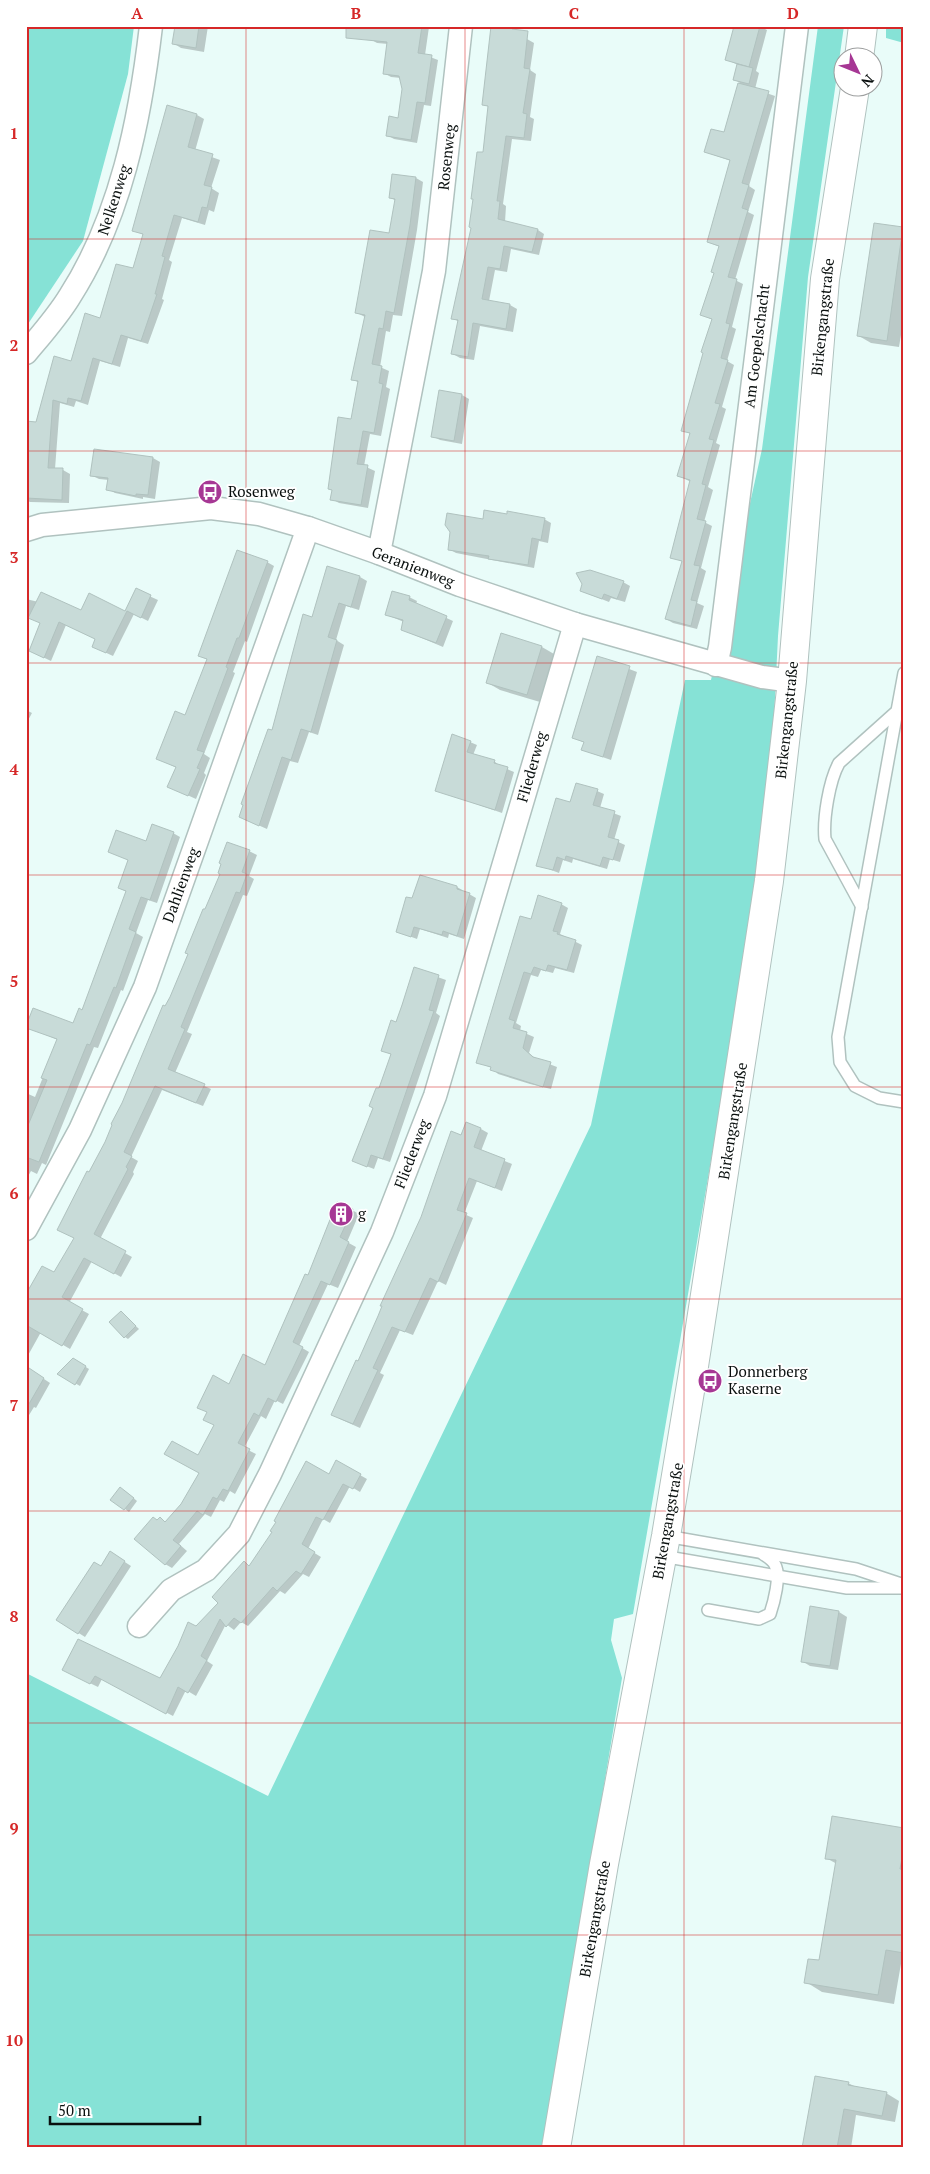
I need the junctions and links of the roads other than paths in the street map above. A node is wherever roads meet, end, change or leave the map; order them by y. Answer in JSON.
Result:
{"nodes":[{"id":1,"x":151,"y":26,"type":"edge"},
{"id":2,"x":462,"y":26,"type":"edge"},
{"id":3,"x":797,"y":26,"type":"edge"},
{"id":4,"x":864,"y":26,"type":"edge"},
{"id":5,"x":861,"y":48,"type":"edge"},
{"id":6,"x":853,"y":98,"type":"edge"},
{"id":7,"x":26,"y":354,"type":"edge"},
{"id":8,"x":308,"y":528,"type":"junction"},
{"id":9,"x":26,"y":530,"type":"edge"},
{"id":10,"x":379,"y":553,"type":"junction"},
{"id":11,"x":575,"y":624,"type":"junction"},
{"id":12,"x":716,"y":665,"type":"junction"},
{"id":13,"x":904,"y":673,"type":"edge"},
{"id":14,"x":792,"y":682,"type":"junction"},
{"id":15,"x":901,"y":711,"type":"edge"},
{"id":16,"x":862,"y":907,"type":"junction"},
{"id":17,"x":904,"y":1102,"type":"edge"},
{"id":18,"x":26,"y":1229,"type":"edge"},
{"id":19,"x":664,"y":1546,"type":"junction"},
{"id":20,"x":761,"y":1554,"type":"junction"},
{"id":21,"x":777,"y":1576,"type":"junction"},
{"id":22,"x":904,"y":1586,"type":"edge"},
{"id":23,"x":708,"y":1610,"type":"dead end"},
{"id":24,"x":139,"y":1626,"type":"dead end"},
{"id":25,"x":556,"y":2148,"type":"edge"}],
"edges":[{"from":1,"to":7,"type":"street","name":"Nelkenweg"},
{"from":2,"to":10,"type":"street","name":"Rosenweg"},
{"from":3,"to":12,"type":"street","name":"Am Goepelschacht"},
{"from":4,"to":5,"type":"street"},
{"from":6,"to":14,"type":"street","name":"Birkengangstraße"},
{"from":8,"to":9,"type":"street","name":"Geranienweg"},
{"from":8,"to":10,"type":"street","name":"Geranienweg"},
{"from":8,"to":18,"type":"street","name":"Dahlienweg"},
{"from":10,"to":11,"type":"street","name":"Geranienweg"},
{"from":11,"to":12,"type":"street","name":"Geranienweg"},
{"from":11,"to":24,"type":"street","name":"Fliederweg"},
{"from":12,"to":14,"type":"street","name":"Geranienweg"},
{"from":13,"to":15,"type":"lane"},
{"from":14,"to":19,"type":"street","name":"Birkengangstraße"},
{"from":15,"to":16,"type":"lane"},
{"from":15,"to":16,"type":"lane"},
{"from":16,"to":17,"type":"lane"},
{"from":19,"to":20,"type":"lane"},
{"from":19,"to":21,"type":"lane"},
{"from":19,"to":25,"type":"street","name":"Birkengangstraße"},
{"from":20,"to":21,"type":"lane"},
{"from":20,"to":22,"type":"lane"},
{"from":21,"to":22,"type":"lane"},
{"from":21,"to":23,"type":"lane"}]}
